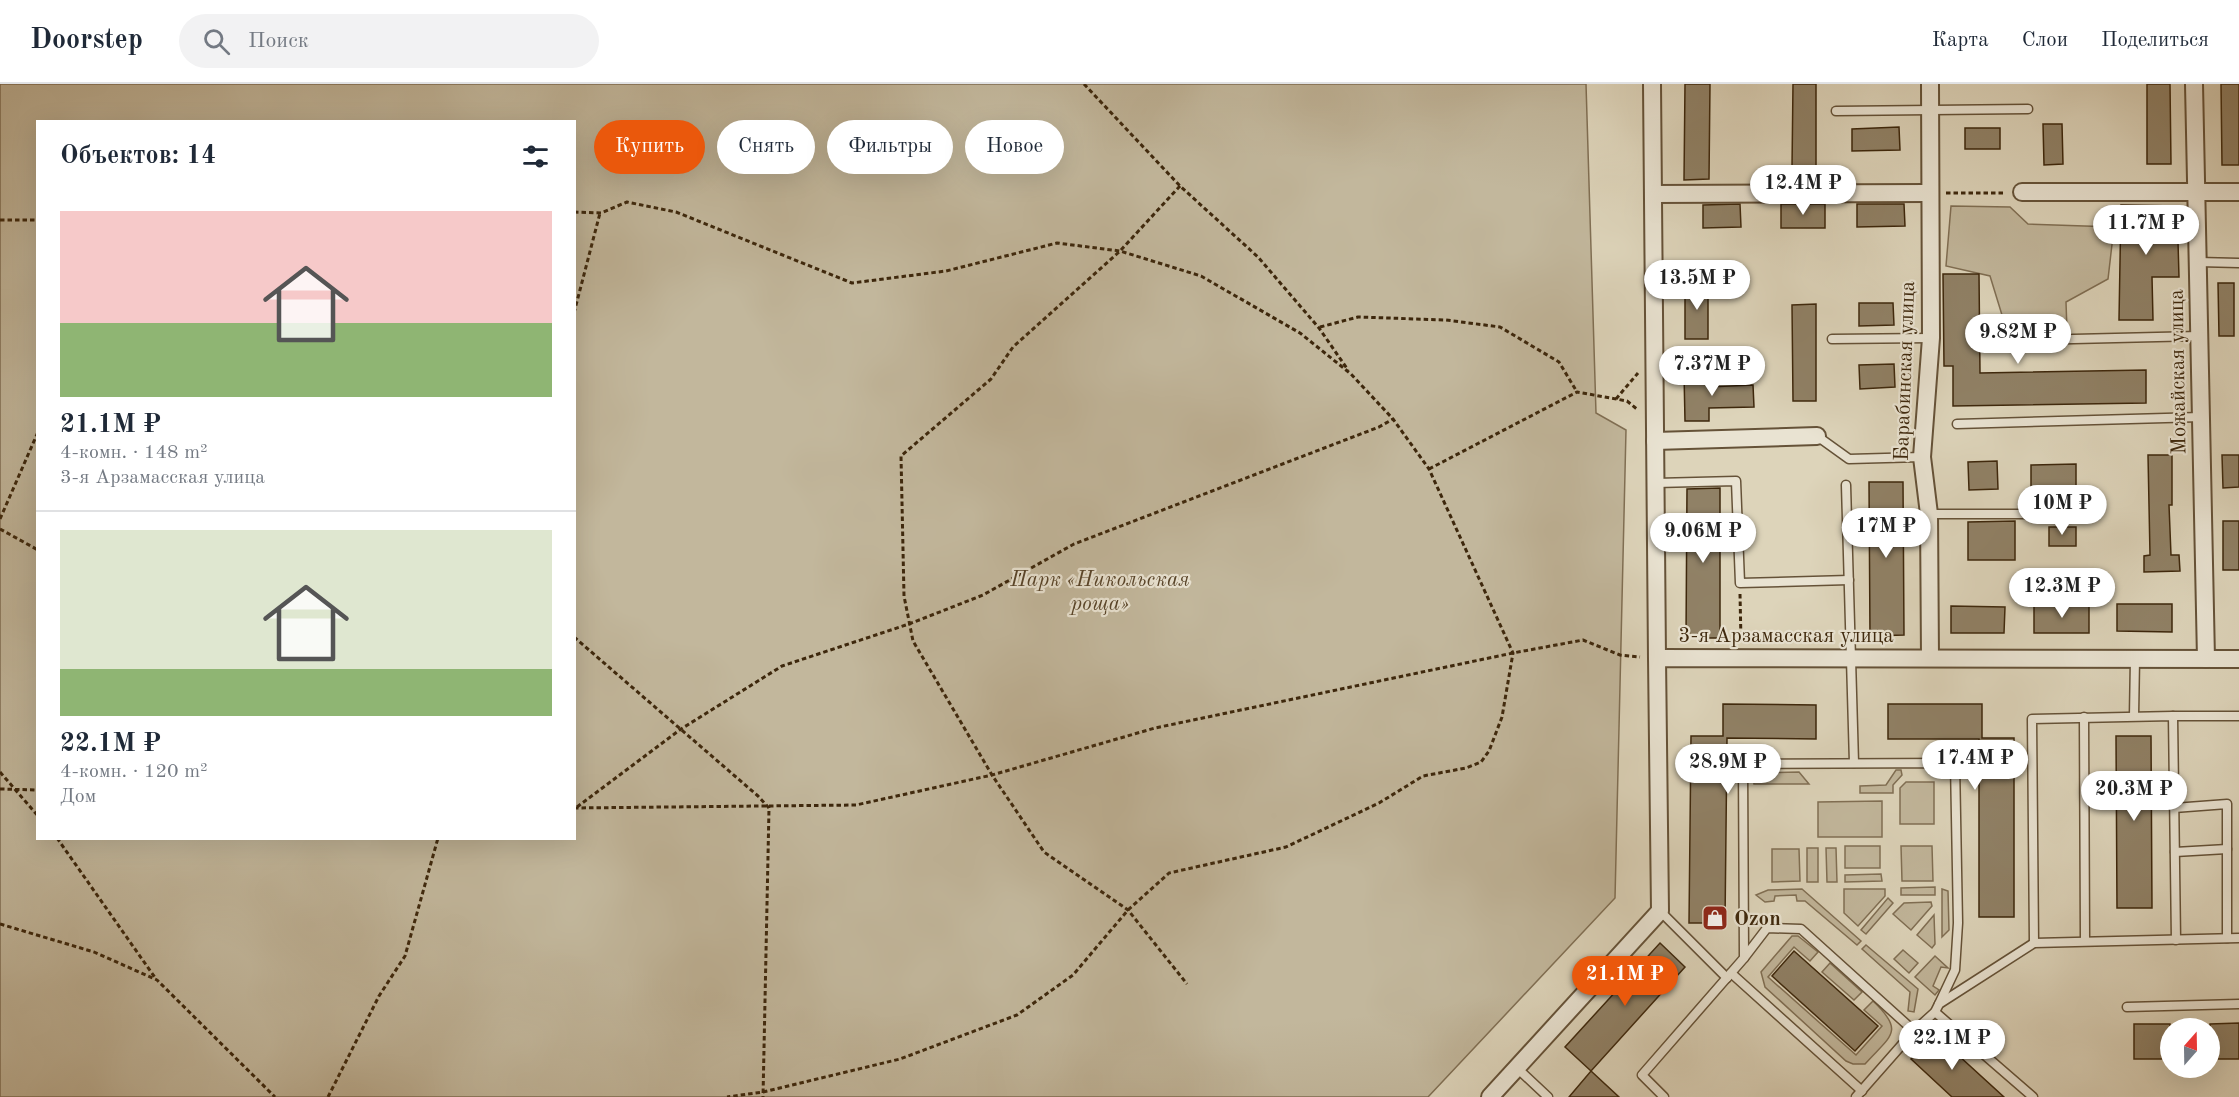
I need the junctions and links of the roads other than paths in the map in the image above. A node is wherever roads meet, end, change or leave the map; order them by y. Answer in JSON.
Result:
{"nodes":[{"id":1,"x":1652,"y":84,"type":"edge"},
{"id":2,"x":1930,"y":84,"type":"edge"},
{"id":3,"x":2194,"y":84,"type":"edge"},
{"id":4,"x":2028,"y":109,"type":"dead end"},
{"id":5,"x":1930,"y":110,"type":"junction"},
{"id":6,"x":1836,"y":111,"type":"dead end"},
{"id":7,"x":2022,"y":192,"type":"road end"},
{"id":8,"x":2196,"y":192,"type":"junction"},
{"id":9,"x":2239,"y":192,"type":"edge"},
{"id":10,"x":1929,"y":193,"type":"junction"},
{"id":11,"x":1653,"y":194,"type":"junction"},
{"id":12,"x":2198,"y":262,"type":"junction"},
{"id":13,"x":2239,"y":263,"type":"edge"},
{"id":14,"x":2199,"y":336,"type":"junction"},
{"id":15,"x":1930,"y":338,"type":"junction"},
{"id":16,"x":1832,"y":339,"type":"dead end"},
{"id":17,"x":1995,"y":341,"type":"dead end"},
{"id":18,"x":2201,"y":417,"type":"junction"},
{"id":19,"x":1957,"y":424,"type":"dead end"},
{"id":20,"x":1817,"y":436,"type":"joint"},
{"id":21,"x":1655,"y":441,"type":"junction"},
{"id":22,"x":1922,"y":457,"type":"junction"},
{"id":23,"x":1656,"y":483,"type":"junction"},
{"id":24,"x":1846,"y":485,"type":"dead end"},
{"id":25,"x":1929,"y":514,"type":"junction"},
{"id":26,"x":2025,"y":514,"type":"dead end"},
{"id":27,"x":1849,"y":580,"type":"junction"},
{"id":28,"x":1657,"y":658,"type":"junction"},
{"id":29,"x":1851,"y":658,"type":"junction"},
{"id":30,"x":1929,"y":658,"type":"junction"},
{"id":31,"x":2135,"y":659,"type":"junction"},
{"id":32,"x":2206,"y":659,"type":"junction"},
{"id":33,"x":2239,"y":659,"type":"edge"},
{"id":34,"x":2134,"y":716,"type":"junction"},
{"id":35,"x":2173,"y":716,"type":"junction"},
{"id":36,"x":2239,"y":716,"type":"edge"},
{"id":37,"x":2084,"y":717,"type":"junction"},
{"id":38,"x":1854,"y":763,"type":"junction"},
{"id":39,"x":2174,"y":808,"type":"junction"},
{"id":40,"x":2227,"y":849,"type":"junction"},
{"id":41,"x":2175,"y":852,"type":"junction"},
{"id":42,"x":1660,"y":911,"type":"junction"},
{"id":43,"x":2227,"y":938,"type":"junction"},
{"id":44,"x":2239,"y":938,"type":"edge"},
{"id":45,"x":2176,"y":940,"type":"junction"},
{"id":46,"x":2085,"y":941,"type":"junction"},
{"id":47,"x":2034,"y":943,"type":"junction"},
{"id":48,"x":1744,"y":958,"type":"junction"},
{"id":49,"x":1729,"y":976,"type":"junction"},
{"id":50,"x":2239,"y":1004,"type":"edge"},
{"id":51,"x":1937,"y":1007,"type":"junction"},
{"id":52,"x":2127,"y":1007,"type":"dead end"},
{"id":53,"x":1914,"y":1031,"type":"junction"},
{"id":54,"x":1517,"y":1068,"type":"junction"},
{"id":55,"x":1858,"y":1095,"type":"edge"},
{"id":56,"x":1490,"y":1097,"type":"edge"},
{"id":57,"x":1548,"y":1097,"type":"edge"},
{"id":58,"x":1664,"y":1097,"type":"edge"},
{"id":59,"x":2033,"y":1097,"type":"edge"}],
"edges":[{"from":1,"to":11,"type":"street"},
{"from":2,"to":5,"type":"street","name":"Барабинская улица"},
{"from":3,"to":8,"type":"street","name":"Можайская улица"},
{"from":4,"to":5,"type":"lane"},
{"from":5,"to":6,"type":"lane"},
{"from":5,"to":10,"type":"street","name":"Барабинская улица"},
{"from":7,"to":8,"type":"street"},
{"from":8,"to":9,"type":"street"},
{"from":8,"to":12,"type":"street","name":"Можайская улица"},
{"from":10,"to":11,"type":"street"},
{"from":10,"to":15,"type":"street","name":"Барабинская улица"},
{"from":11,"to":21,"type":"street"},
{"from":12,"to":13,"type":"lane"},
{"from":12,"to":14,"type":"street","name":"Можайская улица"},
{"from":14,"to":17,"type":"lane"},
{"from":14,"to":18,"type":"street","name":"Можайская улица"},
{"from":15,"to":16,"type":"lane"},
{"from":15,"to":22,"type":"street","name":"Барабинская улица"},
{"from":18,"to":19,"type":"lane"},
{"from":18,"to":32,"type":"street","name":"Можайская улица"},
{"from":20,"to":21,"type":"street"},
{"from":20,"to":22,"type":"lane"},
{"from":21,"to":23,"type":"street"},
{"from":22,"to":25,"type":"street","name":"Барабинская улица"},
{"from":23,"to":27,"type":"lane"},
{"from":23,"to":28,"type":"street"},
{"from":24,"to":27,"type":"lane"},
{"from":25,"to":26,"type":"lane"},
{"from":25,"to":30,"type":"street","name":"Барабинская улица"},
{"from":27,"to":29,"type":"lane"},
{"from":28,"to":29,"type":"street","name":"3-я Арзамасская улица"},
{"from":28,"to":42,"type":"street","name":"3-я Арзамасская улица"},
{"from":29,"to":30,"type":"street","name":"3-я Арзамасская улица"},
{"from":29,"to":38,"type":"lane"},
{"from":30,"to":31,"type":"street","name":"3-я Арзамасская улица"},
{"from":31,"to":32,"type":"street","name":"3-я Арзамасская улица"},
{"from":31,"to":34,"type":"lane"},
{"from":32,"to":33,"type":"street","name":"3-я Арзамасская улица"},
{"from":34,"to":35,"type":"lane"},
{"from":34,"to":37,"type":"lane"},
{"from":35,"to":36,"type":"lane"},
{"from":35,"to":39,"type":"lane"},
{"from":37,"to":46,"type":"lane"},
{"from":37,"to":47,"type":"lane"},
{"from":38,"to":48,"type":"lane"},
{"from":38,"to":51,"type":"lane"},
{"from":39,"to":40,"type":"lane"},
{"from":39,"to":41,"type":"lane"},
{"from":40,"to":41,"type":"lane"},
{"from":40,"to":43,"type":"lane"},
{"from":41,"to":45,"type":"lane"},
{"from":42,"to":49,"type":"lane"},
{"from":42,"to":54,"type":"street"},
{"from":43,"to":44,"type":"lane"},
{"from":43,"to":45,"type":"lane"},
{"from":45,"to":46,"type":"lane"},
{"from":46,"to":47,"type":"lane"},
{"from":47,"to":51,"type":"lane"},
{"from":48,"to":49,"type":"lane"},
{"from":48,"to":53,"type":"lane"},
{"from":49,"to":55,"type":"lane"},
{"from":49,"to":58,"type":"lane"},
{"from":50,"to":52,"type":"lane"},
{"from":51,"to":53,"type":"lane"},
{"from":51,"to":59,"type":"lane"},
{"from":53,"to":55,"type":"lane"},
{"from":54,"to":56,"type":"street"},
{"from":54,"to":57,"type":"lane"}]}
